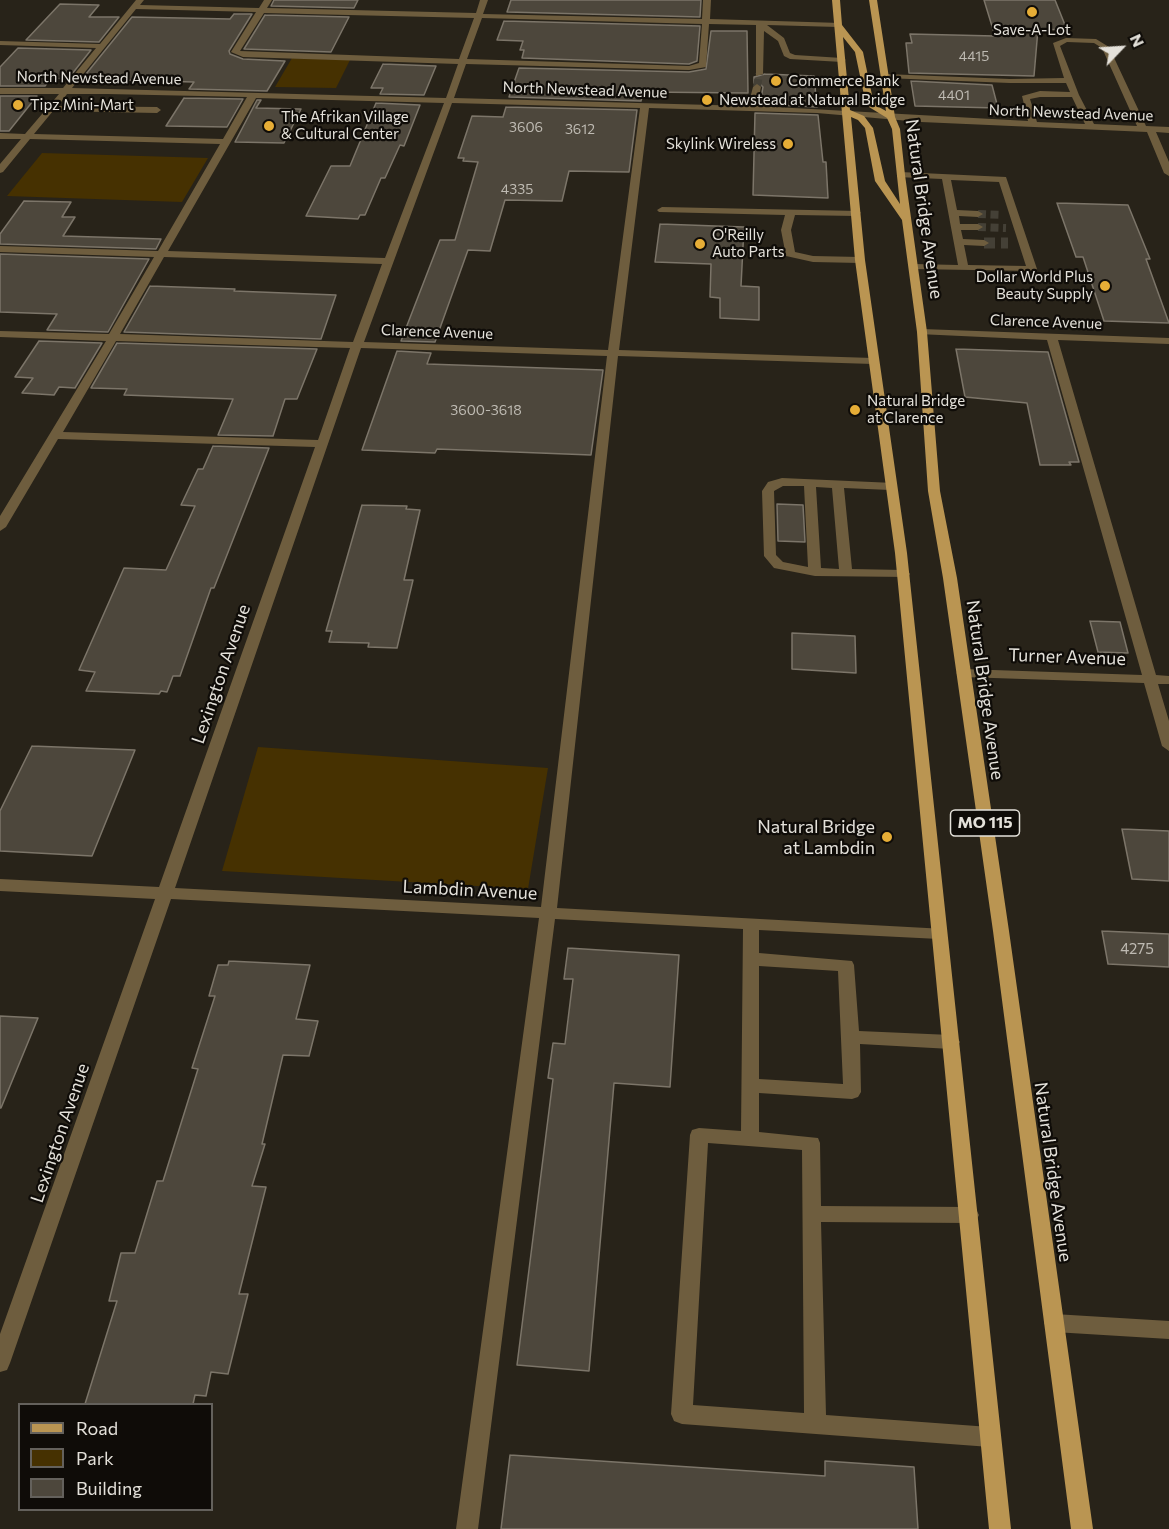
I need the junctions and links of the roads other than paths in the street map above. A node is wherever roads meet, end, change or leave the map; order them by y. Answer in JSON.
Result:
{"nodes":[{"id":1,"x":268,"y":0,"type":"edge"},
{"id":2,"x":484,"y":0,"type":"edge"},
{"id":3,"x":707,"y":0,"type":"edge"},
{"id":4,"x":836,"y":0,"type":"edge"},
{"id":5,"x":873,"y":0,"type":"edge"},
{"id":6,"x":137,"y":4,"type":"edge"},
{"id":7,"x":261,"y":10,"type":"junction"},
{"id":8,"x":478,"y":16,"type":"junction"},
{"id":9,"x":705,"y":22,"type":"junction"},
{"id":10,"x":760,"y":23,"type":"junction"},
{"id":11,"x":838,"y":25,"type":"junction"},
{"id":12,"x":0,"y":43,"type":"edge"},
{"id":13,"x":102,"y":46,"type":"junction"},
{"id":14,"x":842,"y":60,"type":"junction"},
{"id":15,"x":463,"y":62,"type":"junction"},
{"id":16,"x":759,"y":74,"type":"tunnel mouth"},
{"id":17,"x":885,"y":76,"type":"junction"},
{"id":18,"x":1069,"y":80,"type":"junction"},
{"id":19,"x":757,"y":87,"type":"tunnel mouth"},
{"id":20,"x":0,"y":91,"type":"edge"},
{"id":21,"x":65,"y":91,"type":"junction"},
{"id":22,"x":253,"y":95,"type":"junction"},
{"id":23,"x":1075,"y":95,"type":"junction"},
{"id":24,"x":449,"y":100,"type":"junction"},
{"id":25,"x":645,"y":105,"type":"junction"},
{"id":26,"x":51,"y":108,"type":"junction"},
{"id":27,"x":752,"y":108,"type":"junction"},
{"id":28,"x":158,"y":110,"type":"dead end"},
{"id":29,"x":848,"y":112,"type":"junction"},
{"id":30,"x":891,"y":117,"type":"junction"},
{"id":31,"x":1034,"y":125,"type":"junction"},
{"id":32,"x":1091,"y":127,"type":"junction"},
{"id":33,"x":1147,"y":129,"type":"junction"},
{"id":34,"x":1169,"y":130,"type":"edge"},
{"id":35,"x":0,"y":136,"type":"edge"},
{"id":36,"x":28,"y":137,"type":"junction"},
{"id":37,"x":227,"y":142,"type":"junction"},
{"id":38,"x":0,"y":170,"type":"edge"},
{"id":39,"x":1169,"y":173,"type":"edge"},
{"id":40,"x":900,"y":175,"type":"junction"},
{"id":41,"x":946,"y":177,"type":"junction"},
{"id":42,"x":662,"y":210,"type":"dead end"},
{"id":43,"x":791,"y":212,"type":"junction"},
{"id":44,"x":856,"y":213,"type":"junction"},
{"id":45,"x":954,"y":213,"type":"junction"},
{"id":46,"x":978,"y":214,"type":"tunnel mouth"},
{"id":47,"x":1002,"y":214,"type":"tunnel mouth"},
{"id":48,"x":1015,"y":215,"type":"junction"},
{"id":49,"x":907,"y":223,"type":"junction"},
{"id":50,"x":956,"y":226,"type":"junction"},
{"id":51,"x":978,"y":227,"type":"tunnel mouth"},
{"id":52,"x":1006,"y":228,"type":"tunnel mouth"},
{"id":53,"x":1019,"y":228,"type":"junction"},
{"id":54,"x":959,"y":242,"type":"junction"},
{"id":55,"x":984,"y":243,"type":"tunnel mouth"},
{"id":56,"x":1008,"y":243,"type":"tunnel mouth"},
{"id":57,"x":1024,"y":243,"type":"junction"},
{"id":58,"x":0,"y":249,"type":"edge"},
{"id":59,"x":162,"y":254,"type":"junction"},
{"id":60,"x":860,"y":260,"type":"junction"},
{"id":61,"x":389,"y":261,"type":"junction"},
{"id":62,"x":914,"y":267,"type":"junction"},
{"id":63,"x":964,"y":268,"type":"junction"},
{"id":64,"x":922,"y":332,"type":"junction"},
{"id":65,"x":0,"y":334,"type":"edge"},
{"id":66,"x":113,"y":337,"type":"junction"},
{"id":67,"x":1052,"y":337,"type":"junction"},
{"id":68,"x":1169,"y":341,"type":"edge"},
{"id":69,"x":357,"y":345,"type":"junction"},
{"id":70,"x":613,"y":353,"type":"junction"},
{"id":71,"x":873,"y":361,"type":"junction"},
{"id":72,"x":55,"y":435,"type":"junction"},
{"id":73,"x":322,"y":444,"type":"junction"},
{"id":74,"x":810,"y":483,"type":"junction"},
{"id":75,"x":838,"y":484,"type":"junction"},
{"id":76,"x":890,"y":486,"type":"junction"},
{"id":77,"x":0,"y":527,"type":"edge"},
{"id":78,"x":815,"y":572,"type":"junction"},
{"id":79,"x":846,"y":573,"type":"junction"},
{"id":80,"x":903,"y":574,"type":"junction"},
{"id":81,"x":963,"y":673,"type":"junction"},
{"id":82,"x":1152,"y":680,"type":"junction"},
{"id":83,"x":1169,"y":680,"type":"edge"},
{"id":84,"x":1169,"y":746,"type":"edge"},
{"id":85,"x":0,"y":885,"type":"edge"},
{"id":86,"x":164,"y":895,"type":"junction"},
{"id":87,"x":548,"y":913,"type":"junction"},
{"id":88,"x":751,"y":923,"type":"junction"},
{"id":89,"x":939,"y":933,"type":"junction"},
{"id":90,"x":751,"y":959,"type":"junction"},
{"id":91,"x":851,"y":1037,"type":"junction"},
{"id":92,"x":951,"y":1042,"type":"junction"},
{"id":93,"x":750,"y":1085,"type":"junction"},
{"id":94,"x":750,"y":1139,"type":"junction"},
{"id":95,"x":811,"y":1214,"type":"junction"},
{"id":96,"x":969,"y":1215,"type":"junction"},
{"id":97,"x":1054,"y":1323,"type":"junction"},
{"id":98,"x":1169,"y":1330,"type":"edge"},
{"id":99,"x":0,"y":1363,"type":"edge"},
{"id":100,"x":814,"y":1423,"type":"junction"},
{"id":101,"x":990,"y":1437,"type":"junction"},
{"id":102,"x":467,"y":1529,"type":"edge"},
{"id":103,"x":1000,"y":1529,"type":"edge"},
{"id":104,"x":1082,"y":1529,"type":"edge"}],
"edges":[{"from":1,"to":7,"type":"street"},
{"from":2,"to":8,"type":"street","name":"Lexington Avenue"},
{"from":3,"to":9,"type":"street"},
{"from":4,"to":11,"type":"main road"},
{"from":5,"to":17,"type":"main road","name":"Natural Bridge Avenue"},
{"from":6,"to":7,"type":"street"},
{"from":6,"to":13,"type":"street"},
{"from":7,"to":8,"type":"street"},
{"from":7,"to":15,"type":"street"},
{"from":8,"to":9,"type":"street"},
{"from":8,"to":15,"type":"street","name":"Lexington Avenue"},
{"from":9,"to":10,"type":"street"},
{"from":9,"to":15,"type":"street"},
{"from":10,"to":11,"type":"street"},
{"from":10,"to":14,"type":"street"},
{"from":10,"to":16,"type":"street"},
{"from":11,"to":14,"type":"main road"},
{"from":11,"to":30,"type":"main road"},
{"from":12,"to":13,"type":"street"},
{"from":13,"to":21,"type":"street"},
{"from":14,"to":29,"type":"main road"},
{"from":15,"to":24,"type":"street","name":"Lexington Avenue"},
{"from":17,"to":18,"type":"street"},
{"from":17,"to":30,"type":"main road","name":"Natural Bridge Avenue"},
{"from":18,"to":23,"type":"street"},
{"from":18,"to":33,"type":"street"},
{"from":19,"to":27,"type":"street"},
{"from":20,"to":21,"type":"street","name":"North Newstead Avenue"},
{"from":21,"to":22,"type":"street","name":"North Newstead Avenue"},
{"from":21,"to":26,"type":"street"},
{"from":22,"to":24,"type":"street","name":"North Newstead Avenue"},
{"from":22,"to":37,"type":"street"},
{"from":23,"to":31,"type":"street"},
{"from":23,"to":32,"type":"street"},
{"from":24,"to":25,"type":"street","name":"North Newstead Avenue"},
{"from":24,"to":61,"type":"street","name":"Lexington Avenue"},
{"from":25,"to":27,"type":"street","name":"North Newstead Avenue"},
{"from":25,"to":70,"type":"street"},
{"from":26,"to":28,"type":"street"},
{"from":26,"to":36,"type":"street"},
{"from":27,"to":29,"type":"street","name":"North Newstead Avenue"},
{"from":29,"to":30,"type":"street","name":"North Newstead Avenue"},
{"from":29,"to":44,"type":"main road"},
{"from":29,"to":49,"type":"main road"},
{"from":30,"to":31,"type":"street","name":"North Newstead Avenue"},
{"from":30,"to":40,"type":"main road","name":"Natural Bridge Avenue","number":"MO 115"},
{"from":31,"to":32,"type":"street","name":"North Newstead Avenue"},
{"from":32,"to":33,"type":"street","name":"North Newstead Avenue"},
{"from":33,"to":34,"type":"street","name":"North Newstead Avenue"},
{"from":33,"to":39,"type":"street"},
{"from":35,"to":36,"type":"street"},
{"from":36,"to":37,"type":"street"},
{"from":36,"to":38,"type":"street"},
{"from":37,"to":59,"type":"street"},
{"from":40,"to":41,"type":"street"},
{"from":40,"to":49,"type":"main road","name":"Natural Bridge Avenue","number":"MO 115"},
{"from":41,"to":45,"type":"street"},
{"from":41,"to":48,"type":"street"},
{"from":42,"to":43,"type":"street"},
{"from":43,"to":44,"type":"street"},
{"from":43,"to":60,"type":"street"},
{"from":44,"to":60,"type":"main road"},
{"from":45,"to":46,"type":"street"},
{"from":45,"to":50,"type":"street"},
{"from":47,"to":48,"type":"street"},
{"from":48,"to":53,"type":"street"},
{"from":49,"to":62,"type":"main road","name":"Natural Bridge Avenue","number":"MO 115"},
{"from":50,"to":51,"type":"street"},
{"from":50,"to":54,"type":"street"},
{"from":52,"to":53,"type":"street"},
{"from":53,"to":57,"type":"street"},
{"from":54,"to":55,"type":"street"},
{"from":54,"to":63,"type":"street"},
{"from":56,"to":57,"type":"street"},
{"from":57,"to":63,"type":"street"},
{"from":58,"to":59,"type":"street"},
{"from":59,"to":61,"type":"street"},
{"from":59,"to":66,"type":"street"},
{"from":60,"to":71,"type":"main road"},
{"from":61,"to":69,"type":"street","name":"Lexington Avenue"},
{"from":62,"to":63,"type":"street"},
{"from":62,"to":64,"type":"main road","name":"Natural Bridge Avenue","number":"MO 115"},
{"from":64,"to":67,"type":"street","name":"Clarence Avenue"},
{"from":64,"to":81,"type":"main road","name":"Natural Bridge Avenue","number":"MO 115"},
{"from":65,"to":66,"type":"street","name":"Clarence Avenue"},
{"from":66,"to":69,"type":"street","name":"Clarence Avenue"},
{"from":66,"to":72,"type":"street"},
{"from":67,"to":68,"type":"street","name":"Clarence Avenue"},
{"from":67,"to":82,"type":"street"},
{"from":69,"to":70,"type":"street","name":"Clarence Avenue"},
{"from":69,"to":73,"type":"street","name":"Lexington Avenue"},
{"from":70,"to":71,"type":"street","name":"Clarence Avenue"},
{"from":70,"to":87,"type":"street"},
{"from":71,"to":76,"type":"main road"},
{"from":72,"to":73,"type":"street"},
{"from":72,"to":77,"type":"street"},
{"from":73,"to":86,"type":"street","name":"Lexington Avenue"},
{"from":74,"to":75,"type":"street"},
{"from":74,"to":78,"type":"street"},
{"from":74,"to":78,"type":"street"},
{"from":75,"to":76,"type":"street"},
{"from":75,"to":79,"type":"street"},
{"from":76,"to":80,"type":"main road"},
{"from":78,"to":79,"type":"street"},
{"from":79,"to":80,"type":"street"},
{"from":80,"to":89,"type":"main road"},
{"from":81,"to":82,"type":"street","name":"Turner Avenue"},
{"from":81,"to":97,"type":"main road","name":"Natural Bridge Avenue","number":"MO 115"},
{"from":82,"to":83,"type":"street","name":"Turner Avenue"},
{"from":82,"to":84,"type":"street"},
{"from":85,"to":86,"type":"street","name":"Lambdin Avenue"},
{"from":86,"to":87,"type":"street","name":"Lambdin Avenue"},
{"from":86,"to":99,"type":"street","name":"Lexington Avenue"},
{"from":87,"to":88,"type":"street","name":"Lambdin Avenue"},
{"from":87,"to":102,"type":"street"},
{"from":88,"to":89,"type":"street","name":"Lambdin Avenue"},
{"from":88,"to":90,"type":"street"},
{"from":89,"to":92,"type":"main road"},
{"from":90,"to":91,"type":"street"},
{"from":90,"to":93,"type":"street"},
{"from":91,"to":92,"type":"street"},
{"from":91,"to":93,"type":"street"},
{"from":92,"to":96,"type":"main road"},
{"from":93,"to":94,"type":"street"},
{"from":94,"to":95,"type":"street"},
{"from":94,"to":100,"type":"street"},
{"from":95,"to":96,"type":"street"},
{"from":95,"to":100,"type":"street"},
{"from":96,"to":101,"type":"main road"},
{"from":97,"to":98,"type":"street"},
{"from":97,"to":104,"type":"main road","name":"Natural Bridge Avenue","number":"MO 115"},
{"from":100,"to":101,"type":"street"},
{"from":101,"to":103,"type":"main road"}]}
